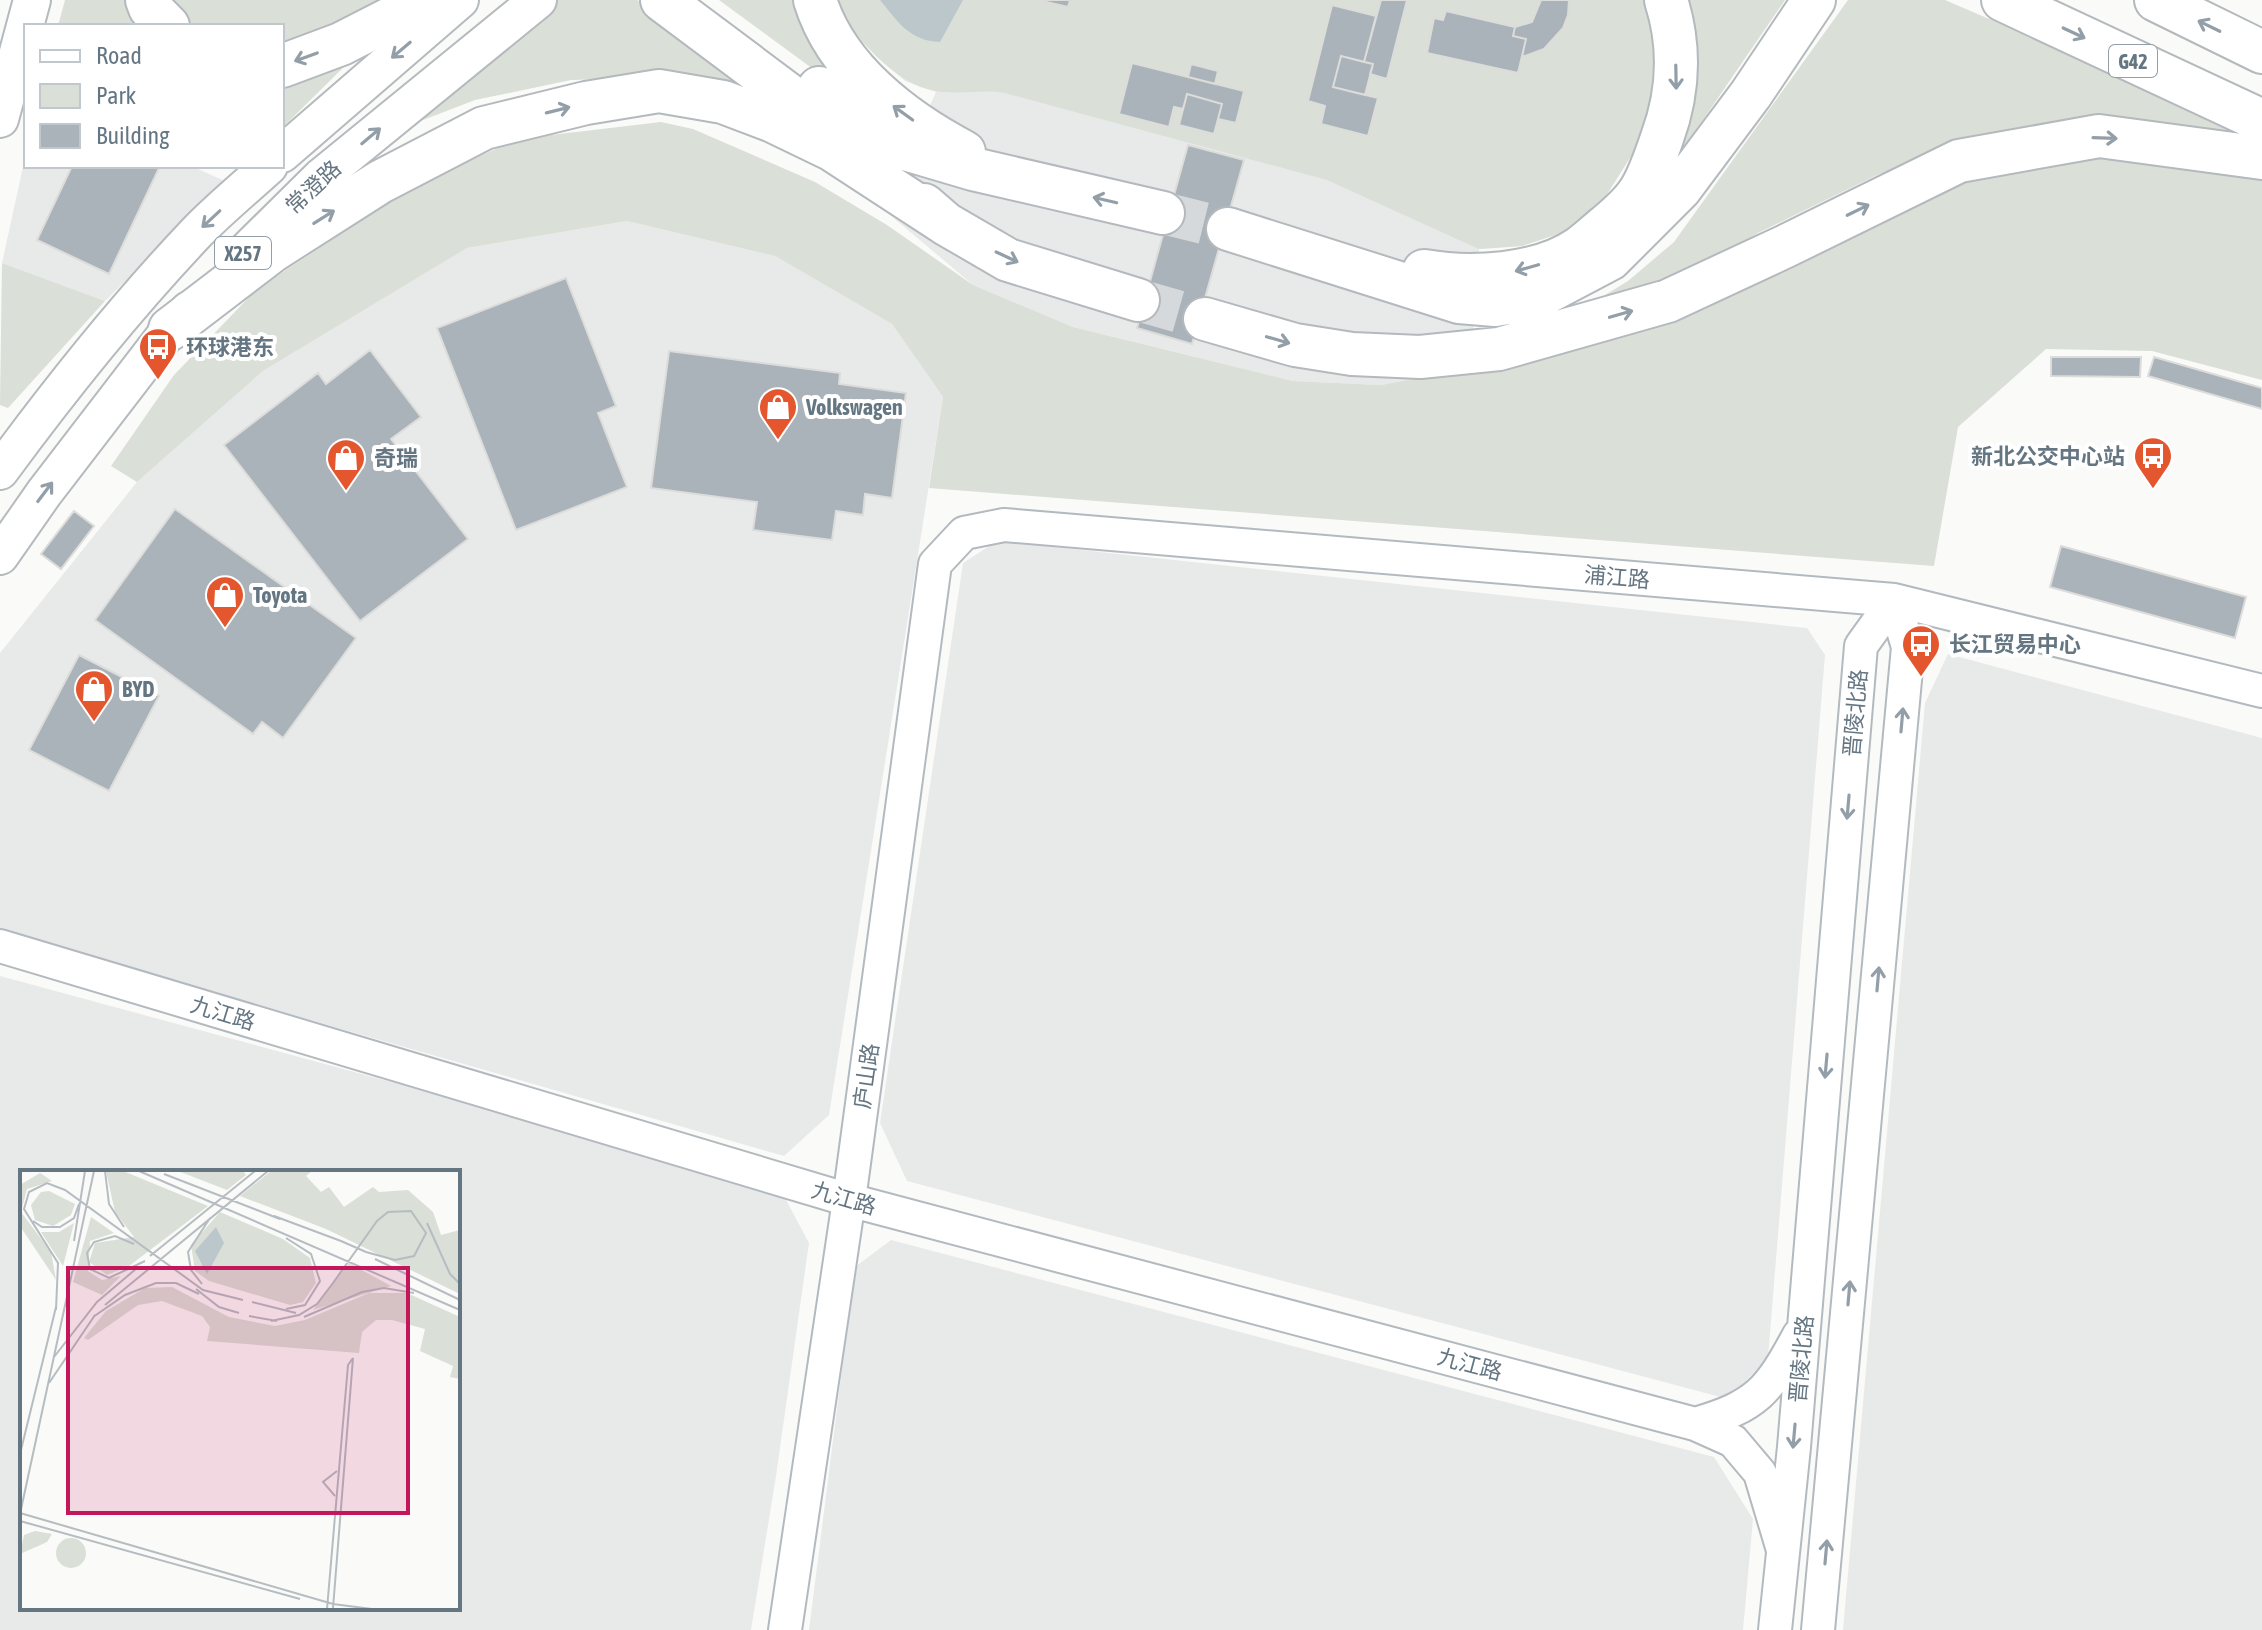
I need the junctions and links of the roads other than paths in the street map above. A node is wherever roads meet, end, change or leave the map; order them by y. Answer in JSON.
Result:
{"nodes":[{"id":1,"x":32,"y":0,"type":"edge"},
{"id":2,"x":147,"y":0,"type":"edge"},
{"id":3,"x":427,"y":0,"type":"edge"},
{"id":4,"x":460,"y":0,"type":"edge"},
{"id":5,"x":538,"y":0,"type":"edge"},
{"id":6,"x":815,"y":0,"type":"edge"},
{"id":7,"x":1666,"y":0,"type":"edge"},
{"id":8,"x":1814,"y":0,"type":"edge"},
{"id":9,"x":1835,"y":0,"type":"edge"},
{"id":10,"x":2003,"y":0,"type":"edge"},
{"id":11,"x":2156,"y":0,"type":"edge"},
{"id":12,"x":679,"y":3,"type":"edge"},
{"id":13,"x":26,"y":24,"type":"edge"},
{"id":14,"x":166,"y":24,"type":"edge"},
{"id":15,"x":24,"y":30,"type":"edge"},
{"id":16,"x":2262,"y":52,"type":"edge"},
{"id":17,"x":284,"y":65,"type":"edge"},
{"id":18,"x":0,"y":119,"type":"edge"},
{"id":19,"x":2262,"y":121,"type":"edge"},
{"id":20,"x":284,"y":152,"type":"edge"},
{"id":21,"x":2262,"y":158,"type":"edge"},
{"id":22,"x":267,"y":168,"type":"edge"},
{"id":23,"x":1047,"y":186,"type":"junction"},
{"id":24,"x":1163,"y":213,"type":"tunnel mouth"},
{"id":25,"x":946,"y":224,"type":"junction"},
{"id":26,"x":1228,"y":229,"type":"tunnel mouth"},
{"id":27,"x":1296,"y":249,"type":"junction"},
{"id":28,"x":1138,"y":300,"type":"tunnel mouth"},
{"id":29,"x":1205,"y":319,"type":"tunnel mouth"},
{"id":30,"x":170,"y":329,"type":"junction"},
{"id":31,"x":1352,"y":354,"type":"junction"},
{"id":32,"x":0,"y":471,"type":"edge"},
{"id":33,"x":964,"y":533,"type":"joint"},
{"id":34,"x":0,"y":556,"type":"edge"},
{"id":35,"x":1894,"y":600,"type":"junction"},
{"id":36,"x":2262,"y":691,"type":"edge"},
{"id":37,"x":0,"y":946,"type":"edge"},
{"id":38,"x":849,"y":1200,"type":"junction"},
{"id":39,"x":1804,"y":1327,"type":"junction"},
{"id":40,"x":1695,"y":1424,"type":"junction"},
{"id":41,"x":1783,"y":1550,"type":"junction"},
{"id":42,"x":785,"y":1630,"type":"edge"},
{"id":43,"x":1775,"y":1630,"type":"edge"},
{"id":44,"x":1818,"y":1630,"type":"edge"}],
"edges":[{"from":1,"to":13,"type":"main road"},
{"from":2,"to":14,"type":"highway"},
{"from":3,"to":17,"type":"highway","one_way":true},
{"from":4,"to":20,"type":"main road","name":"常澄路","one_way":true},
{"from":30,"to":5,"type":"main road","name":"常澄路","number":"X257","one_way":true},
{"from":23,"to":6,"type":"highway","one_way":true},
{"from":7,"to":27,"type":"highway","one_way":true},
{"from":8,"to":27,"type":"highway"},
{"from":9,"to":31,"type":"highway"},
{"from":10,"to":19,"type":"highway","number":"G42","one_way":true},
{"from":16,"to":11,"type":"highway","one_way":true},
{"from":12,"to":23,"type":"highway"},
{"from":12,"to":25,"type":"highway"},
{"from":15,"to":18,"type":"main road"},
{"from":31,"to":21,"type":"highway","one_way":true},
{"from":22,"to":32,"type":"main road","name":"常澄路","number":"X257","one_way":true},
{"from":24,"to":23,"type":"highway","one_way":true},
{"from":25,"to":28,"type":"highway","one_way":true},
{"from":30,"to":25,"type":"highway","one_way":true},
{"from":26,"to":27,"type":"highway"},
{"from":29,"to":31,"type":"highway","one_way":true},
{"from":34,"to":30,"type":"main road","name":"常澄路","number":"X257","one_way":true},
{"from":33,"to":35,"type":"street","name":"浦江路"},
{"from":33,"to":38,"type":"street","name":"庐山路"},
{"from":35,"to":36,"type":"street","name":"浦江路"},
{"from":35,"to":39,"type":"street","name":"晋陵北路","one_way":true},
{"from":44,"to":35,"type":"street","name":"晋陵北路","one_way":true},
{"from":37,"to":38,"type":"street","name":"九江路"},
{"from":38,"to":40,"type":"street","name":"九江路"},
{"from":38,"to":42,"type":"street","name":"庐山路"},
{"from":39,"to":40,"type":"street"},
{"from":39,"to":41,"type":"street","name":"晋陵北路","one_way":true},
{"from":40,"to":41,"type":"street","name":"九江路"},
{"from":41,"to":43,"type":"street","name":"晋陵北路"}]}
